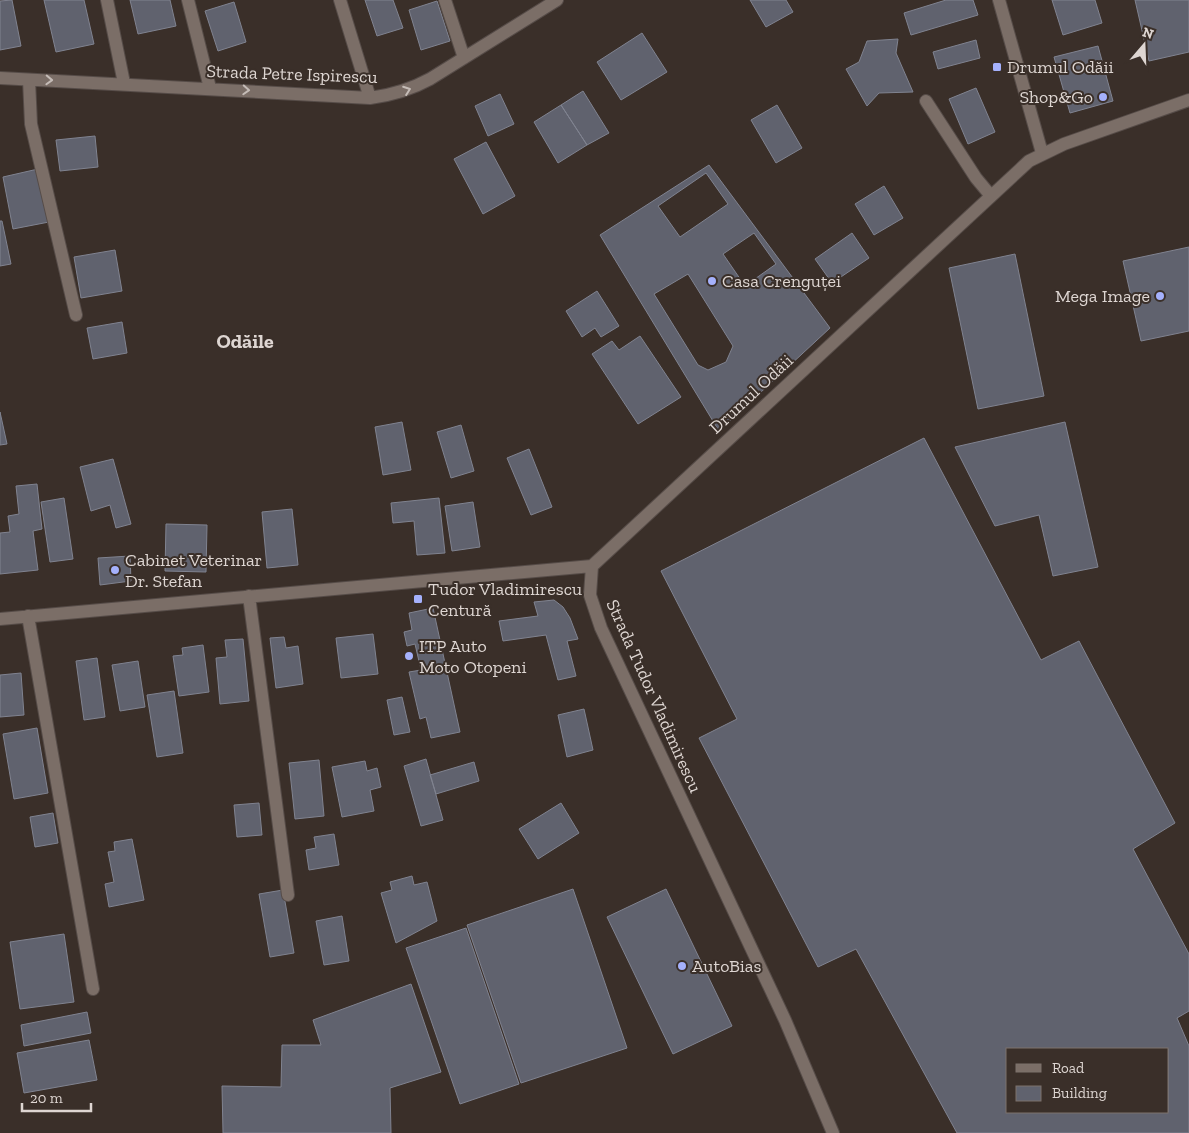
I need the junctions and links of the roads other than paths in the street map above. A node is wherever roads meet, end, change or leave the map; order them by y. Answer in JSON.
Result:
{"nodes":[{"id":1,"x":107,"y":0,"type":"edge"},
{"id":2,"x":188,"y":0,"type":"edge"},
{"id":3,"x":340,"y":0,"type":"edge"},
{"id":4,"x":446,"y":0,"type":"edge"},
{"id":5,"x":557,"y":0,"type":"edge"},
{"id":6,"x":999,"y":0,"type":"edge"},
{"id":7,"x":464,"y":58,"type":"junction"},
{"id":8,"x":0,"y":78,"type":"edge"},
{"id":9,"x":29,"y":80,"type":"junction"},
{"id":10,"x":124,"y":83,"type":"junction"},
{"id":11,"x":210,"y":88,"type":"junction"},
{"id":12,"x":370,"y":98,"type":"junction"},
{"id":13,"x":1189,"y":100,"type":"edge"},
{"id":14,"x":926,"y":101,"type":"dead end"},
{"id":15,"x":1042,"y":154,"type":"junction"},
{"id":16,"x":991,"y":196,"type":"junction"},
{"id":17,"x":76,"y":315,"type":"dead end"},
{"id":18,"x":592,"y":566,"type":"junction"},
{"id":19,"x":249,"y":596,"type":"junction"},
{"id":20,"x":28,"y":616,"type":"junction"},
{"id":21,"x":0,"y":619,"type":"edge"},
{"id":22,"x":288,"y":895,"type":"dead end"},
{"id":23,"x":93,"y":989,"type":"dead end"},
{"id":24,"x":833,"y":1133,"type":"edge"}],
"edges":[{"from":1,"to":10,"type":"street"},
{"from":2,"to":11,"type":"street"},
{"from":3,"to":12,"type":"street"},
{"from":4,"to":7,"type":"street"},
{"from":5,"to":7,"type":"street","name":"Strada Petre Ispirescu"},
{"from":6,"to":15,"type":"street"},
{"from":12,"to":7,"type":"street","name":"Strada Petre Ispirescu","one_way":true},
{"from":8,"to":9,"type":"street","name":"Strada Petre Ispirescu"},
{"from":9,"to":10,"type":"street","name":"Strada Petre Ispirescu","one_way":true},
{"from":9,"to":17,"type":"street"},
{"from":10,"to":11,"type":"street","name":"Strada Petre Ispirescu"},
{"from":11,"to":12,"type":"street","name":"Strada Petre Ispirescu","one_way":true},
{"from":13,"to":15,"type":"street","name":"Drumul Odăii"},
{"from":14,"to":16,"type":"street"},
{"from":15,"to":16,"type":"street","name":"Drumul Odăii"},
{"from":16,"to":18,"type":"street","name":"Drumul Odăii"},
{"from":18,"to":19,"type":"street"},
{"from":18,"to":24,"type":"street","name":"Strada Tudor Vladimirescu"},
{"from":19,"to":20,"type":"street"},
{"from":19,"to":22,"type":"street"},
{"from":20,"to":21,"type":"street"},
{"from":20,"to":23,"type":"street"}]}
